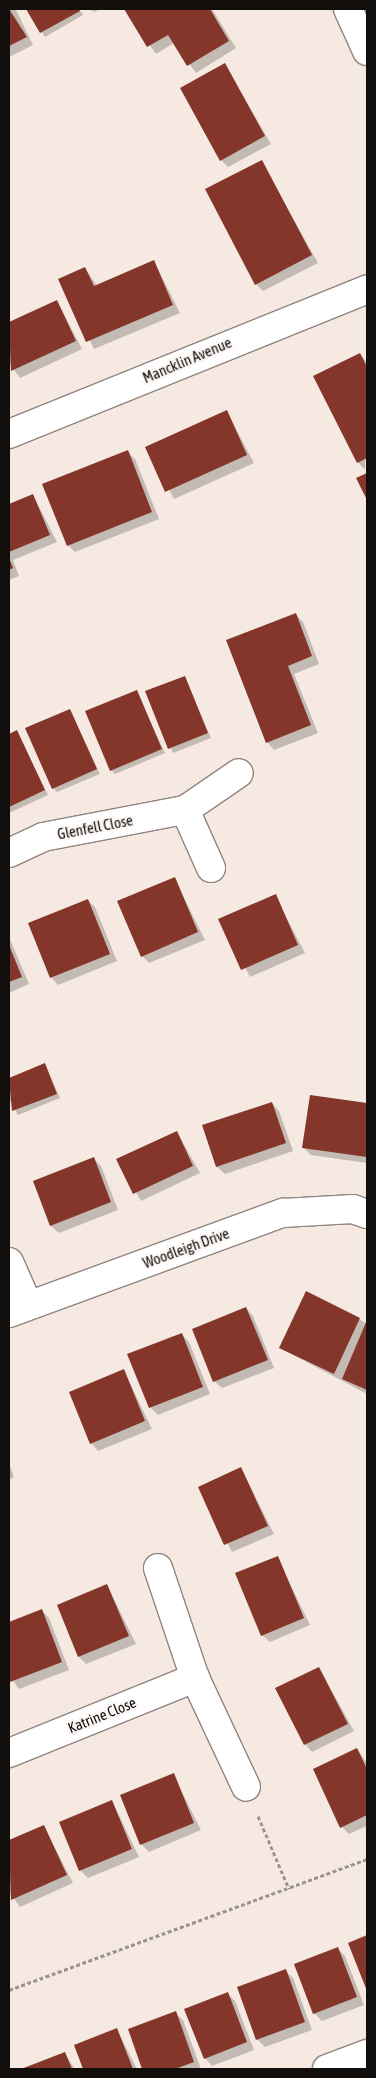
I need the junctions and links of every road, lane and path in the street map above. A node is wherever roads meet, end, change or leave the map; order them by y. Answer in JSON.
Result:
{"nodes":[{"id":1,"x":348,"y":9,"type":"edge"},
{"id":2,"x":367,"y":51,"type":"edge"},
{"id":3,"x":367,"y":289,"type":"edge"},
{"id":4,"x":9,"y":434,"type":"edge"},
{"id":5,"x":239,"y":773,"type":"dead end"},
{"id":6,"x":185,"y":810,"type":"junction"},
{"id":7,"x":9,"y":853,"type":"edge"},
{"id":8,"x":211,"y":868,"type":"dead end"},
{"id":9,"x":367,"y":1214,"type":"edge"},
{"id":10,"x":9,"y":1262,"type":"edge"},
{"id":11,"x":18,"y":1309,"type":"edge"},
{"id":12,"x":158,"y":1568,"type":"dead end"},
{"id":13,"x":195,"y":1678,"type":"junction"},
{"id":14,"x":9,"y":1753,"type":"edge"},
{"id":15,"x":246,"y":1787,"type":"joint"},
{"id":16,"x":367,"y":1858,"type":"edge"},
{"id":17,"x":290,"y":1889,"type":"junction"},
{"id":18,"x":9,"y":1990,"type":"edge"},
{"id":19,"x":367,"y":2054,"type":"edge"},
{"id":20,"x":327,"y":2069,"type":"edge"}],
"edges":[{"from":1,"to":2,"type":"street"},
{"from":3,"to":4,"type":"street","name":"Mancklin Avenue"},
{"from":5,"to":6,"type":"street","name":"Glenfell Close"},
{"from":6,"to":7,"type":"street","name":"Glenfell Close"},
{"from":6,"to":8,"type":"street"},
{"from":9,"to":11,"type":"street","name":"Woodleigh Drive"},
{"from":10,"to":11,"type":"street"},
{"from":12,"to":13,"type":"street"},
{"from":13,"to":14,"type":"street","name":"Katrine Close"},
{"from":13,"to":15,"type":"street"},
{"from":15,"to":17,"type":"path"},
{"from":16,"to":17,"type":"path"},
{"from":17,"to":18,"type":"path"},
{"from":19,"to":20,"type":"street"}]}
